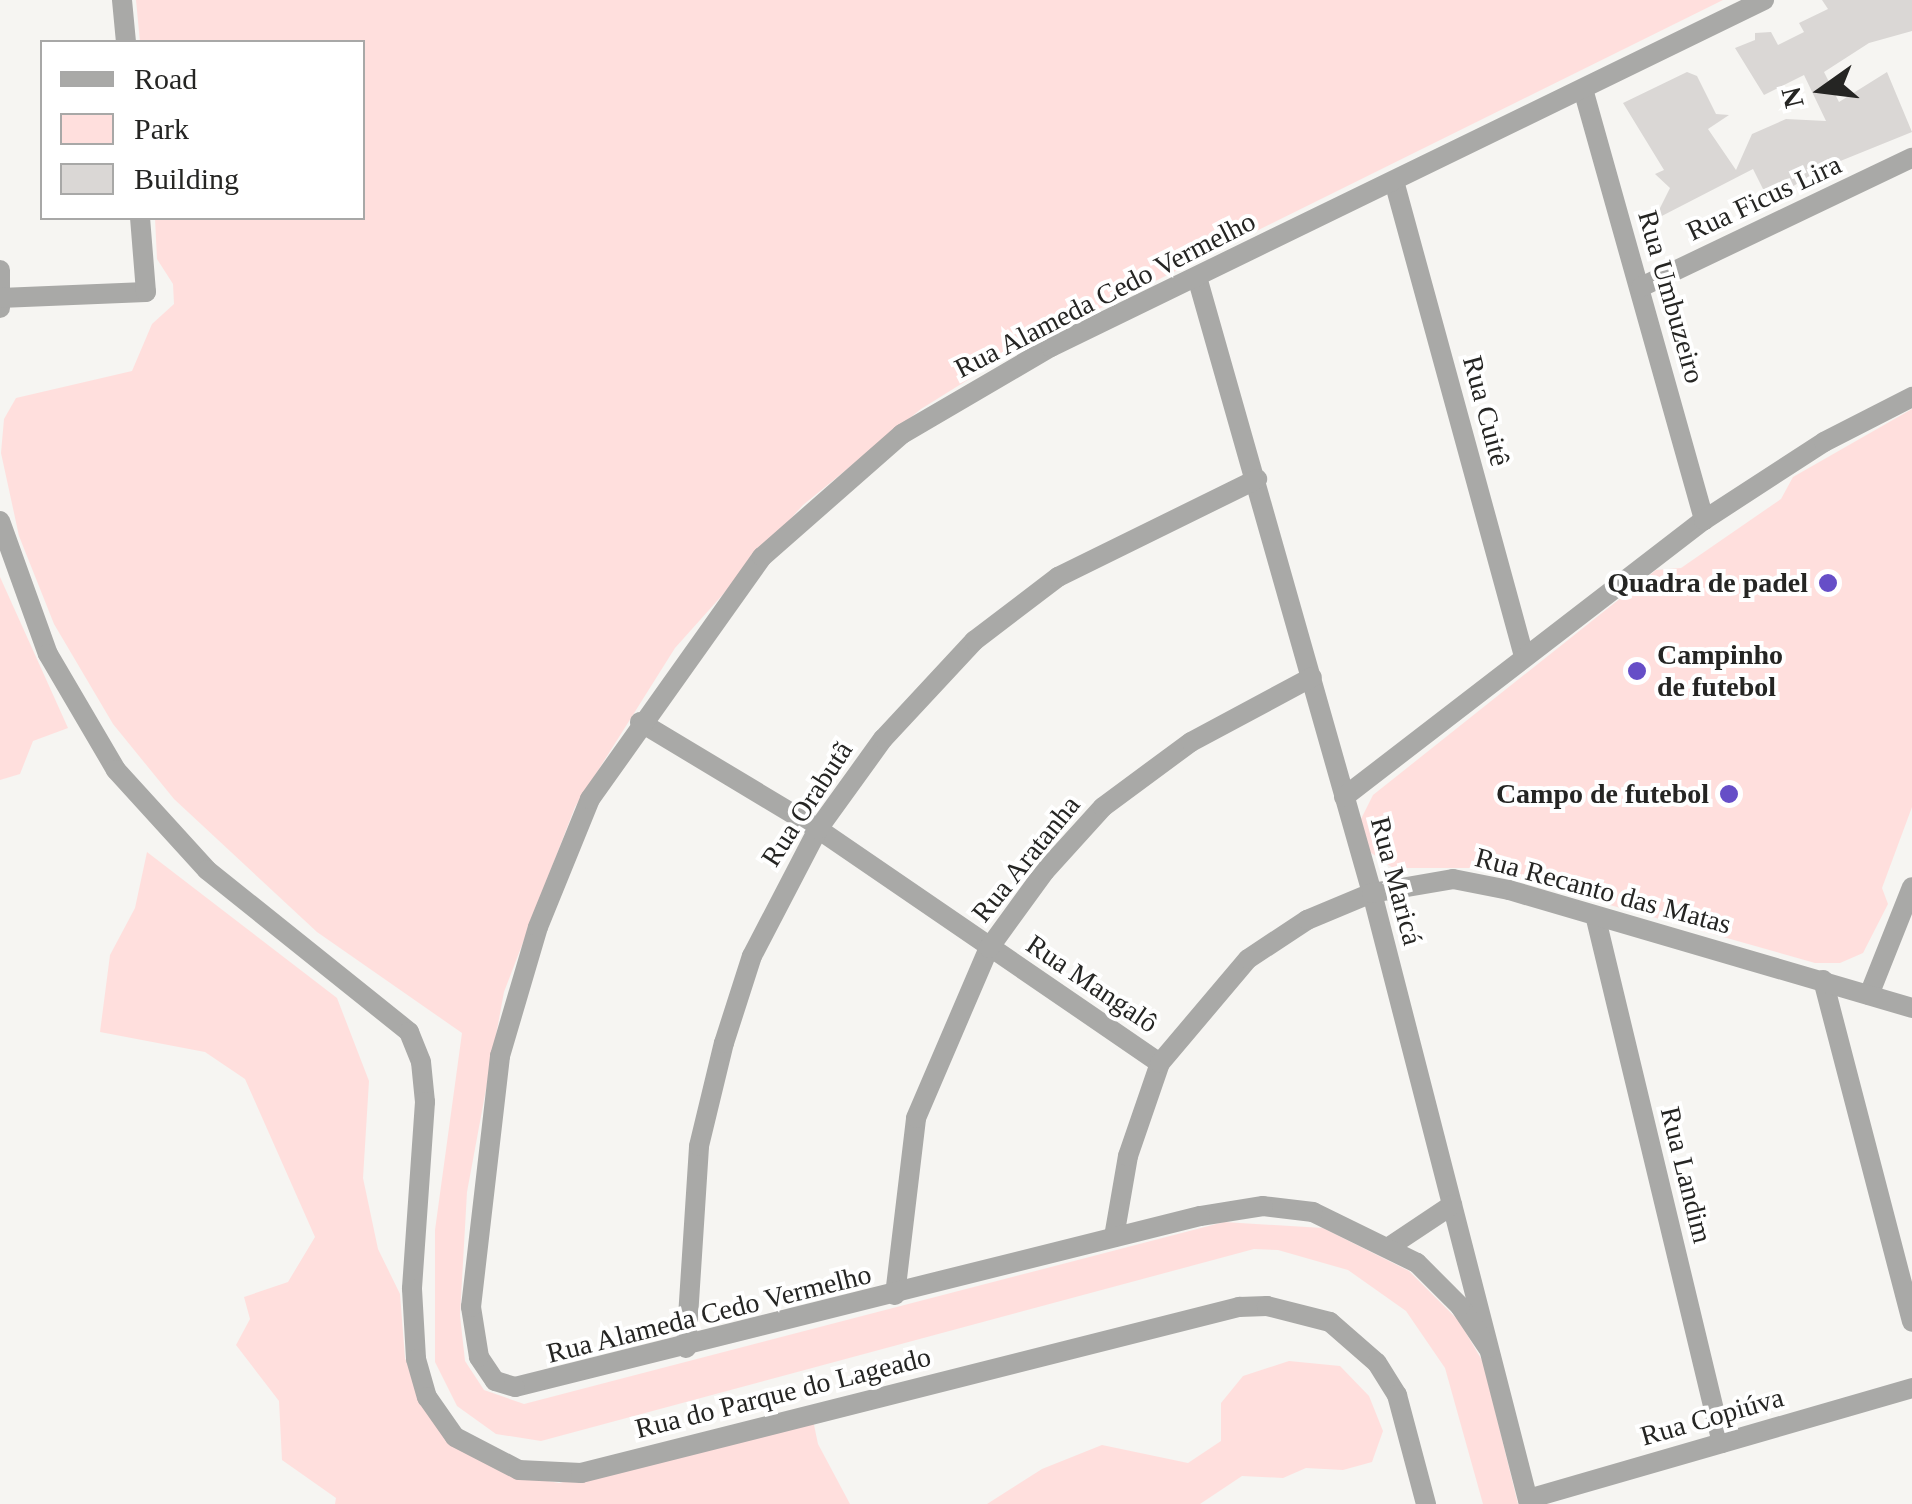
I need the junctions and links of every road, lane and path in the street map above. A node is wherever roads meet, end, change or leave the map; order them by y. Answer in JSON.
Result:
{"nodes":[{"id":1,"x":122,"y":0,"type":"edge"},
{"id":2,"x":1764,"y":0,"type":"edge"},
{"id":3,"x":126,"y":40,"type":"edge"},
{"id":4,"x":1583,"y":89,"type":"junction"},
{"id":5,"x":1912,"y":158,"type":"edge"},
{"id":6,"x":1394,"y":181,"type":"junction"},
{"id":7,"x":140,"y":220,"type":"edge"},
{"id":8,"x":0,"y":270,"type":"edge"},
{"id":9,"x":1197,"y":276,"type":"junction"},
{"id":10,"x":1640,"y":288,"type":"junction"},
{"id":11,"x":1,"y":302,"type":"edge"},
{"id":12,"x":1912,"y":396,"type":"edge"},
{"id":13,"x":1257,"y":479,"type":"junction"},
{"id":14,"x":1704,"y":520,"type":"junction"},
{"id":15,"x":0,"y":521,"type":"edge"},
{"id":16,"x":1524,"y":656,"type":"junction"},
{"id":17,"x":1312,"y":677,"type":"junction"},
{"id":18,"x":640,"y":722,"type":"junction"},
{"id":19,"x":1344,"y":797,"type":"junction"},
{"id":20,"x":818,"y":829,"type":"junction"},
{"id":21,"x":1912,"y":887,"type":"edge"},
{"id":22,"x":1372,"y":893,"type":"junction"},
{"id":23,"x":1596,"y":919,"type":"junction"},
{"id":24,"x":989,"y":948,"type":"junction"},
{"id":25,"x":1823,"y":980,"type":"junction"},
{"id":26,"x":1869,"y":995,"type":"junction"},
{"id":27,"x":1912,"y":1008,"type":"edge"},
{"id":28,"x":1160,"y":1063,"type":"junction"},
{"id":29,"x":1452,"y":1205,"type":"junction"},
{"id":30,"x":1114,"y":1237,"type":"junction"},
{"id":31,"x":1390,"y":1247,"type":"junction"},
{"id":32,"x":894,"y":1296,"type":"junction"},
{"id":33,"x":1912,"y":1322,"type":"edge"},
{"id":34,"x":686,"y":1348,"type":"junction"},
{"id":35,"x":1488,"y":1348,"type":"junction"},
{"id":36,"x":1912,"y":1388,"type":"edge"},
{"id":37,"x":1722,"y":1443,"type":"junction"},
{"id":38,"x":1528,"y":1502,"type":"edge"},
{"id":39,"x":1426,"y":1504,"type":"edge"}],
"edges":[{"from":1,"to":3,"type":"street"},
{"from":2,"to":4,"type":"street","name":"Rua Alameda Cedo Vermelho"},
{"from":4,"to":6,"type":"street","name":"Rua Alameda Cedo Vermelho"},
{"from":4,"to":10,"type":"street","name":"Rua Umbuzeiro"},
{"from":5,"to":10,"type":"street","name":"Rua Ficus Lira"},
{"from":6,"to":9,"type":"street","name":"Rua Alameda Cedo Vermelho"},
{"from":6,"to":16,"type":"street","name":"Rua Cuitê"},
{"from":7,"to":11,"type":"street"},
{"from":8,"to":11,"type":"street"},
{"from":9,"to":13,"type":"street","name":"Rua Maricá"},
{"from":9,"to":18,"type":"street","name":"Rua Alameda Cedo Vermelho"},
{"from":10,"to":14,"type":"street","name":"Rua Umbuzeiro"},
{"from":12,"to":14,"type":"street"},
{"from":13,"to":17,"type":"street","name":"Rua Maricá"},
{"from":13,"to":20,"type":"street","name":"Rua Orabutã"},
{"from":14,"to":16,"type":"street"},
{"from":15,"to":39,"type":"street","name":"Rua do Parque do Lageado"},
{"from":16,"to":19,"type":"street"},
{"from":17,"to":19,"type":"street","name":"Rua Maricá"},
{"from":17,"to":24,"type":"street","name":"Rua Aratanha"},
{"from":18,"to":20,"type":"street","name":"Rua Mangalô"},
{"from":18,"to":34,"type":"street","name":"Rua Alameda Cedo Vermelho"},
{"from":19,"to":22,"type":"street","name":"Rua Maricá"},
{"from":20,"to":24,"type":"street","name":"Rua Mangalô"},
{"from":20,"to":34,"type":"street","name":"Rua Orabutã"},
{"from":21,"to":26,"type":"street"},
{"from":22,"to":23,"type":"street","name":"Rua Recanto das Matas"},
{"from":22,"to":28,"type":"street","name":"Rua Recanto das Matas"},
{"from":22,"to":29,"type":"street","name":"Rua Maricá"},
{"from":23,"to":25,"type":"street","name":"Rua Recanto das Matas"},
{"from":23,"to":37,"type":"street","name":"Rua Landim"},
{"from":24,"to":28,"type":"street","name":"Rua Mangalô"},
{"from":24,"to":32,"type":"street","name":"Rua Aratanha"},
{"from":25,"to":26,"type":"street","name":"Rua Recanto das Matas"},
{"from":25,"to":33,"type":"street"},
{"from":26,"to":27,"type":"street","name":"Rua Recanto das Matas"},
{"from":28,"to":30,"type":"street","name":"Rua Recanto das Matas"},
{"from":29,"to":31,"type":"street"},
{"from":29,"to":35,"type":"street","name":"Rua Maricá"},
{"from":30,"to":31,"type":"street","name":"Rua Alameda Cedo Vermelho"},
{"from":30,"to":32,"type":"street","name":"Rua Alameda Cedo Vermelho"},
{"from":31,"to":35,"type":"street","name":"Rua Alameda Cedo Vermelho"},
{"from":32,"to":34,"type":"street","name":"Rua Alameda Cedo Vermelho"},
{"from":35,"to":38,"type":"street","name":"Rua Maricá"},
{"from":36,"to":37,"type":"street","name":"Rua Copiúva"},
{"from":37,"to":38,"type":"street","name":"Rua Copiúva"}]}
